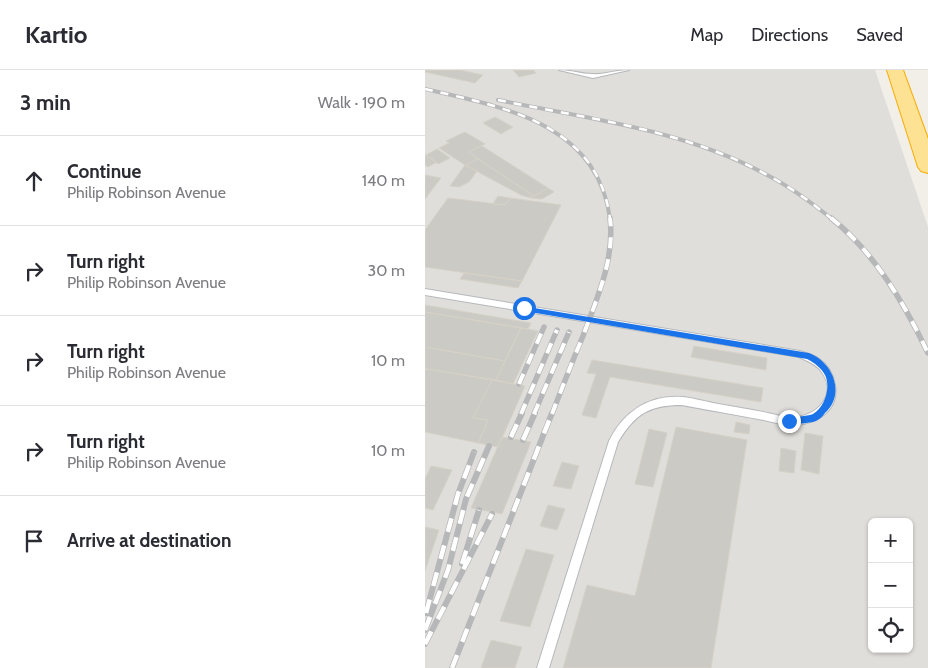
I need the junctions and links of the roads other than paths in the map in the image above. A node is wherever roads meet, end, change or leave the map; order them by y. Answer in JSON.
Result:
{"nodes":[{"id":1,"x":562,"y":70,"type":"edge"},
{"id":2,"x":626,"y":70,"type":"edge"},
{"id":3,"x":895,"y":70,"type":"edge"},
{"id":4,"x":916,"y":79,"type":"dead end"},
{"id":5,"x":928,"y":121,"type":"edge"},
{"id":6,"x":928,"y":167,"type":"edge"},
{"id":7,"x":425,"y":292,"type":"edge"},
{"id":8,"x":543,"y":668,"type":"edge"}],
"edges":[{"from":1,"to":2,"type":"lane"},
{"from":3,"to":6,"type":"highway"},
{"from":4,"to":5,"type":"highway"},
{"from":7,"to":8,"type":"lane"}]}
